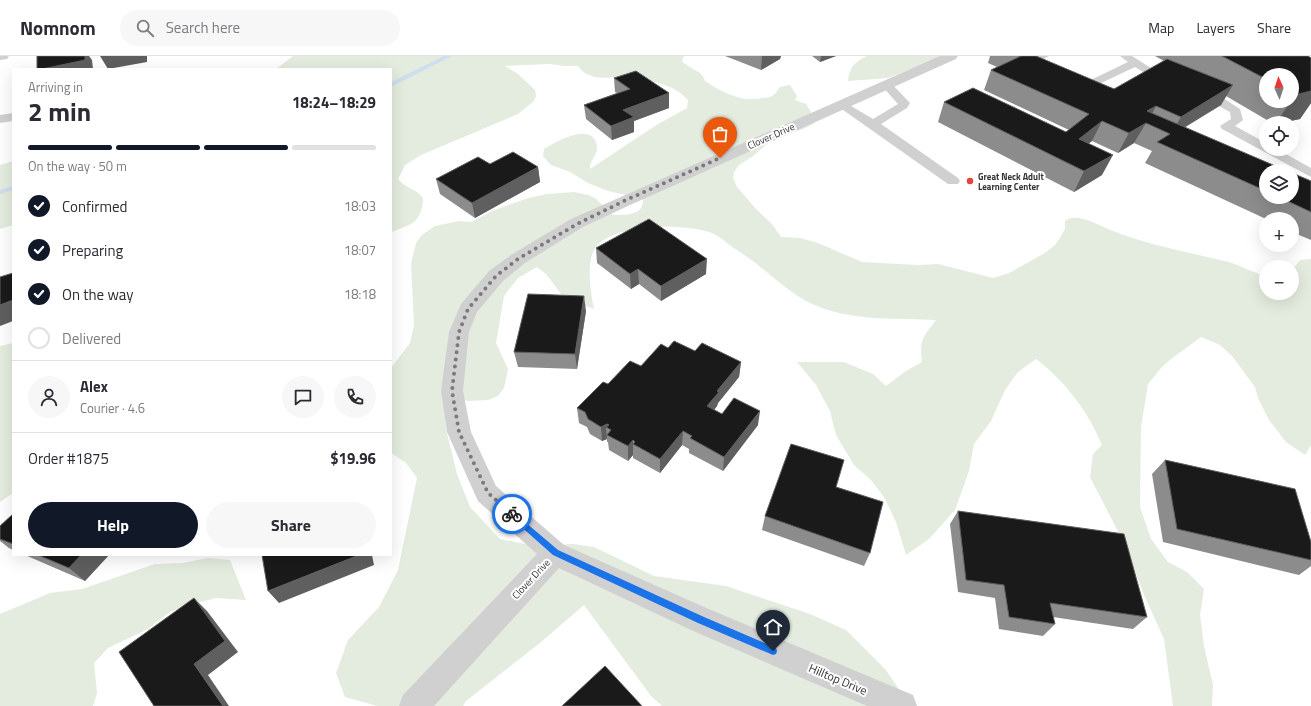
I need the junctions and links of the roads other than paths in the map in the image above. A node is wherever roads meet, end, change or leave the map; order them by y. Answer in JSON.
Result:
{"nodes":[{"id":1,"x":951,"y":56,"type":"edge"},
{"id":2,"x":1044,"y":56,"type":"edge"},
{"id":3,"x":1125,"y":56,"type":"edge"},
{"id":4,"x":1008,"y":62,"type":"edge"},
{"id":5,"x":1135,"y":63,"type":"junction"},
{"id":6,"x":1020,"y":68,"type":"junction"},
{"id":7,"x":1034,"y":74,"type":"edge"},
{"id":8,"x":1178,"y":83,"type":"edge"},
{"id":9,"x":887,"y":85,"type":"junction"},
{"id":10,"x":1192,"y":88,"type":"edge"},
{"id":11,"x":1071,"y":90,"type":"edge"},
{"id":12,"x":842,"y":105,"type":"junction"},
{"id":13,"x":12,"y":117,"type":"edge"},
{"id":14,"x":0,"y":119,"type":"edge"},
{"id":15,"x":873,"y":124,"type":"junction"},
{"id":16,"x":1259,"y":144,"type":"edge"},
{"id":17,"x":1281,"y":156,"type":"edge"},
{"id":18,"x":1311,"y":173,"type":"edge"},
{"id":19,"x":953,"y":181,"type":"dead end"},
{"id":20,"x":555,"y":552,"type":"junction"},
{"id":21,"x":414,"y":706,"type":"edge"},
{"id":22,"x":902,"y":706,"type":"edge"}],
"edges":[{"from":1,"to":9,"type":"street","name":"Clover Drive"},
{"from":2,"to":6,"type":"lane"},
{"from":3,"to":5,"type":"lane"},
{"from":4,"to":6,"type":"lane"},
{"from":5,"to":8,"type":"lane"},
{"from":5,"to":11,"type":"lane"},
{"from":6,"to":7,"type":"lane"},
{"from":9,"to":12,"type":"street","name":"Clover Drive"},
{"from":9,"to":15,"type":"lane"},
{"from":10,"to":16,"type":"lane"},
{"from":12,"to":15,"type":"lane"},
{"from":12,"to":20,"type":"street","name":"Clover Drive"},
{"from":13,"to":14,"type":"lane"},
{"from":15,"to":19,"type":"lane"},
{"from":17,"to":18,"type":"lane"},
{"from":20,"to":21,"type":"street","name":"Clover Drive"},
{"from":20,"to":22,"type":"street","name":"Hilltop Drive"}]}
